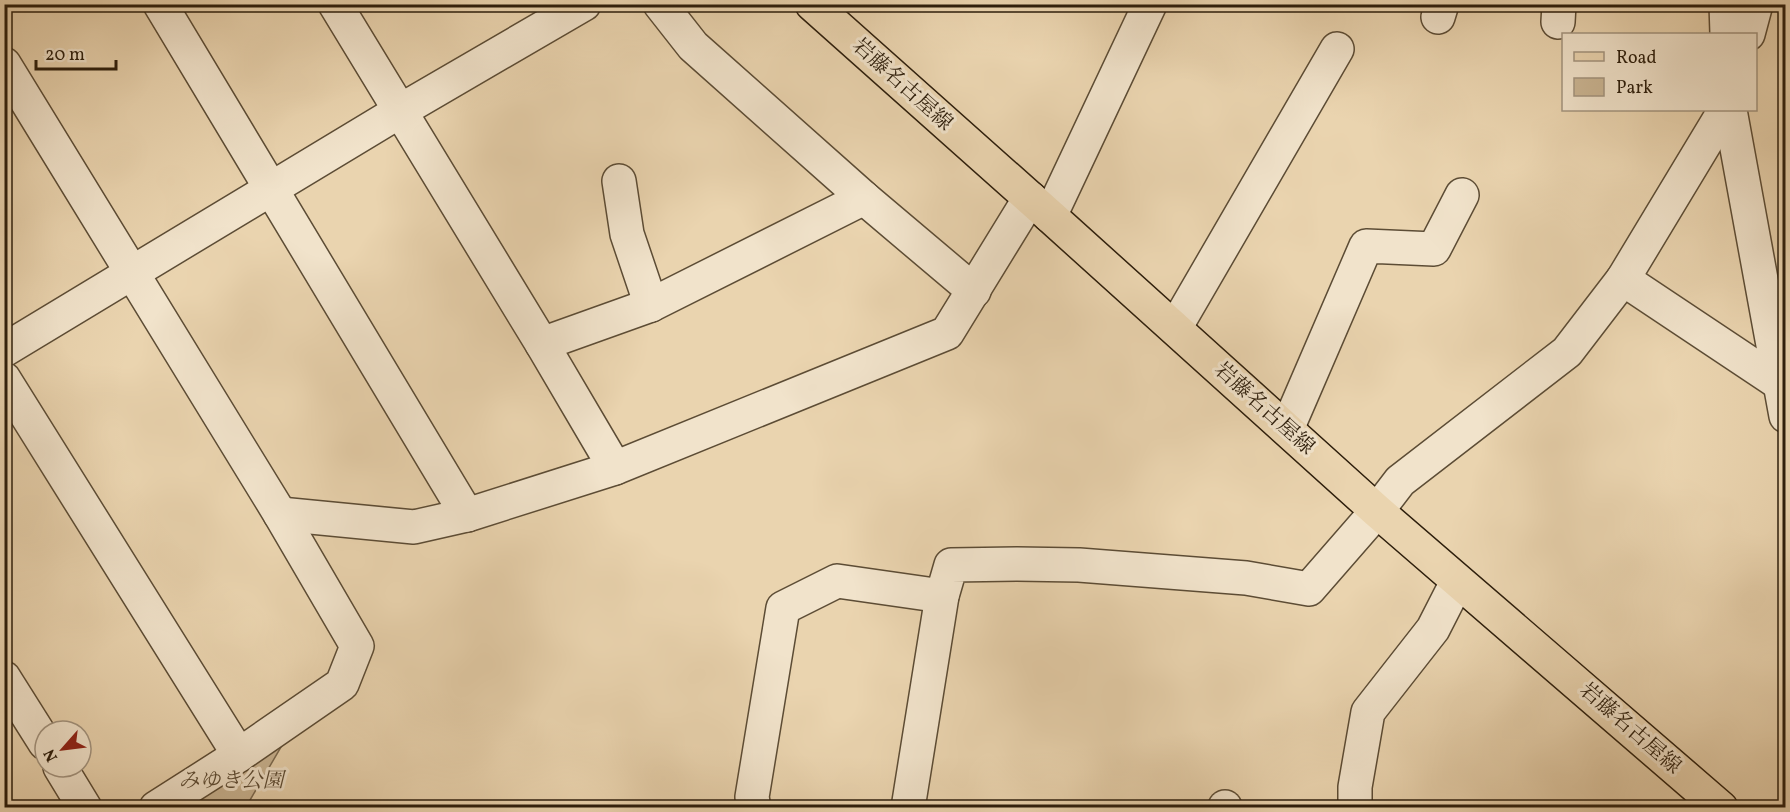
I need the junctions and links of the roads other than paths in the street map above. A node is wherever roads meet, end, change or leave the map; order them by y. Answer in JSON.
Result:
{"nodes":[{"id":1,"x":160,"y":4,"type":"edge"},
{"id":2,"x":335,"y":4,"type":"edge"},
{"id":3,"x":584,"y":4,"type":"edge"},
{"id":4,"x":660,"y":4,"type":"edge"},
{"id":5,"x":812,"y":4,"type":"edge"},
{"id":6,"x":1150,"y":4,"type":"edge"},
{"id":7,"x":1726,"y":4,"type":"edge"},
{"id":8,"x":1756,"y":4,"type":"edge"},
{"id":9,"x":1727,"y":33,"type":"edge"},
{"id":10,"x":1748,"y":33,"type":"edge"},
{"id":11,"x":1337,"y":49,"type":"dead end"},
{"id":12,"x":4,"y":64,"type":"edge"},
{"id":13,"x":400,"y":111,"type":"junction"},
{"id":14,"x":1724,"y":111,"type":"edge"},
{"id":15,"x":1730,"y":111,"type":"edge"},
{"id":16,"x":619,"y":181,"type":"dead end"},
{"id":17,"x":271,"y":188,"type":"junction"},
{"id":18,"x":1462,"y":195,"type":"dead end"},
{"id":19,"x":864,"y":198,"type":"junction"},
{"id":20,"x":1040,"y":207,"type":"junction"},
{"id":21,"x":133,"y":273,"type":"junction"},
{"id":22,"x":1623,"y":279,"type":"junction"},
{"id":23,"x":974,"y":291,"type":"junction"},
{"id":24,"x":651,"y":305,"type":"junction"},
{"id":25,"x":1175,"y":328,"type":"junction"},
{"id":26,"x":542,"y":344,"type":"junction"},
{"id":27,"x":4,"y":350,"type":"edge"},
{"id":28,"x":4,"y":379,"type":"edge"},
{"id":29,"x":1779,"y":383,"type":"junction"},
{"id":30,"x":1785,"y":416,"type":"edge"},
{"id":31,"x":1287,"y":429,"type":"junction"},
{"id":32,"x":615,"y":468,"type":"junction"},
{"id":33,"x":1377,"y":511,"type":"junction"},
{"id":34,"x":280,"y":514,"type":"junction"},
{"id":35,"x":467,"y":515,"type":"junction"},
{"id":36,"x":1458,"y":582,"type":"junction"},
{"id":37,"x":942,"y":596,"type":"junction"},
{"id":38,"x":4,"y":678,"type":"edge"},
{"id":39,"x":33,"y":724,"type":"edge"},
{"id":40,"x":239,"y":755,"type":"junction"},
{"id":41,"x":68,"y":779,"type":"edge"},
{"id":42,"x":85,"y":807,"type":"edge"},
{"id":43,"x":156,"y":807,"type":"edge"},
{"id":44,"x":754,"y":807,"type":"edge"},
{"id":45,"x":908,"y":807,"type":"edge"},
{"id":46,"x":1355,"y":807,"type":"edge"},
{"id":47,"x":1721,"y":807,"type":"edge"}],
"edges":[{"from":1,"to":17,"type":"street"},
{"from":2,"to":13,"type":"street"},
{"from":3,"to":13,"type":"street"},
{"from":4,"to":19,"type":"street"},
{"from":5,"to":20,"type":"main road","name":"岩藤名古屋線"},
{"from":6,"to":20,"type":"street"},
{"from":7,"to":9,"type":"street"},
{"from":8,"to":10,"type":"street"},
{"from":11,"to":25,"type":"street"},
{"from":12,"to":21,"type":"street"},
{"from":13,"to":17,"type":"street"},
{"from":13,"to":26,"type":"street"},
{"from":14,"to":22,"type":"street"},
{"from":15,"to":29,"type":"street"},
{"from":16,"to":24,"type":"street"},
{"from":17,"to":21,"type":"street"},
{"from":17,"to":35,"type":"street"},
{"from":18,"to":31,"type":"street"},
{"from":19,"to":23,"type":"street"},
{"from":19,"to":24,"type":"street"},
{"from":20,"to":23,"type":"street"},
{"from":20,"to":25,"type":"main road","name":"岩藤名古屋線"},
{"from":21,"to":27,"type":"street"},
{"from":21,"to":34,"type":"street"},
{"from":22,"to":29,"type":"street"},
{"from":22,"to":33,"type":"street"},
{"from":23,"to":32,"type":"street"},
{"from":24,"to":26,"type":"street"},
{"from":25,"to":31,"type":"main road","name":"岩藤名古屋線"},
{"from":26,"to":32,"type":"street"},
{"from":28,"to":40,"type":"street"},
{"from":29,"to":30,"type":"street"},
{"from":31,"to":33,"type":"main road","name":"岩藤名古屋線"},
{"from":32,"to":35,"type":"street"},
{"from":33,"to":36,"type":"main road","name":"岩藤名古屋線"},
{"from":33,"to":37,"type":"street"},
{"from":34,"to":35,"type":"street"},
{"from":34,"to":40,"type":"street"},
{"from":36,"to":46,"type":"street"},
{"from":36,"to":47,"type":"main road","name":"岩藤名古屋線"},
{"from":37,"to":44,"type":"street"},
{"from":37,"to":45,"type":"street"},
{"from":38,"to":39,"type":"street"},
{"from":40,"to":43,"type":"street"},
{"from":41,"to":42,"type":"street"}]}
